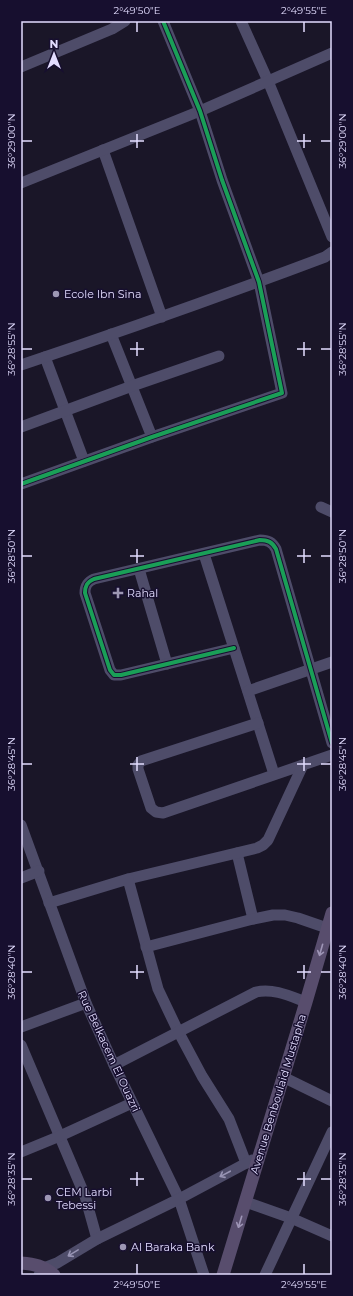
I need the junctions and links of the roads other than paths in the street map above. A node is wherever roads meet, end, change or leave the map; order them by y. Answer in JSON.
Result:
{"nodes":[{"id":1,"x":125,"y":21,"type":"edge"},
{"id":2,"x":163,"y":21,"type":"edge"},
{"id":3,"x":241,"y":21,"type":"edge"},
{"id":4,"x":332,"y":53,"type":"edge"},
{"id":5,"x":21,"y":67,"type":"edge"},
{"id":6,"x":268,"y":81,"type":"junction"},
{"id":7,"x":200,"y":110,"type":"junction"},
{"id":8,"x":103,"y":150,"type":"junction"},
{"id":9,"x":21,"y":183,"type":"edge"},
{"id":10,"x":332,"y":237,"type":"edge"},
{"id":11,"x":332,"y":252,"type":"edge"},
{"id":12,"x":259,"y":282,"type":"junction"},
{"id":13,"x":162,"y":316,"type":"junction"},
{"id":14,"x":111,"y":334,"type":"junction"},
{"id":15,"x":219,"y":356,"type":"dead end"},
{"id":16,"x":45,"y":357,"type":"junction"},
{"id":17,"x":21,"y":365,"type":"edge"},
{"id":18,"x":132,"y":386,"type":"junction"},
{"id":19,"x":66,"y":411,"type":"junction"},
{"id":20,"x":21,"y":427,"type":"edge"},
{"id":21,"x":152,"y":437,"type":"junction"},
{"id":22,"x":84,"y":461,"type":"junction"},
{"id":23,"x":21,"y":484,"type":"edge"},
{"id":24,"x":321,"y":507,"type":"dead end"},
{"id":25,"x":332,"y":512,"type":"edge"},
{"id":26,"x":204,"y":554,"type":"junction"},
{"id":27,"x":139,"y":569,"type":"junction"},
{"id":28,"x":234,"y":648,"type":"junction"},
{"id":29,"x":332,"y":662,"type":"edge"},
{"id":30,"x":168,"y":664,"type":"junction"},
{"id":31,"x":311,"y":670,"type":"junction"},
{"id":32,"x":248,"y":691,"type":"junction"},
{"id":33,"x":258,"y":723,"type":"junction"},
{"id":34,"x":332,"y":743,"type":"edge"},
{"id":35,"x":332,"y":755,"type":"edge"},
{"id":36,"x":303,"y":765,"type":"junction"},
{"id":37,"x":274,"y":774,"type":"junction"},
{"id":38,"x":21,"y":825,"type":"edge"},
{"id":39,"x":238,"y":853,"type":"junction"},
{"id":40,"x":39,"y":871,"type":"junction"},
{"id":41,"x":21,"y":878,"type":"edge"},
{"id":42,"x":128,"y":879,"type":"junction"},
{"id":43,"x":50,"y":903,"type":"junction"},
{"id":44,"x":332,"y":913,"type":"edge"},
{"id":45,"x":253,"y":919,"type":"junction"},
{"id":46,"x":327,"y":928,"type":"junction"},
{"id":47,"x":146,"y":947,"type":"junction"},
{"id":48,"x":306,"y":1002,"type":"junction"},
{"id":49,"x":86,"y":1004,"type":"junction"},
{"id":50,"x":21,"y":1027,"type":"edge"},
{"id":51,"x":178,"y":1031,"type":"junction"},
{"id":52,"x":21,"y":1045,"type":"edge"},
{"id":53,"x":114,"y":1065,"type":"junction"},
{"id":54,"x":283,"y":1077,"type":"junction"},
{"id":55,"x":332,"y":1101,"type":"edge"},
{"id":56,"x":132,"y":1103,"type":"junction"},
{"id":57,"x":332,"y":1132,"type":"edge"},
{"id":58,"x":60,"y":1136,"type":"junction"},
{"id":59,"x":21,"y":1152,"type":"edge"},
{"id":60,"x":260,"y":1156,"type":"junction"},
{"id":61,"x":246,"y":1163,"type":"junction"},
{"id":62,"x":179,"y":1199,"type":"junction"},
{"id":63,"x":246,"y":1202,"type":"junction"},
{"id":64,"x":291,"y":1218,"type":"junction"},
{"id":65,"x":332,"y":1236,"type":"edge"},
{"id":66,"x":97,"y":1239,"type":"junction"},
{"id":67,"x":21,"y":1263,"type":"edge"},
{"id":68,"x":46,"y":1272,"type":"edge"},
{"id":69,"x":204,"y":1275,"type":"edge"},
{"id":70,"x":223,"y":1275,"type":"edge"},
{"id":71,"x":265,"y":1275,"type":"edge"}],
"edges":[{"from":1,"to":5,"type":"street"},
{"from":2,"to":7,"type":"street"},
{"from":3,"to":6,"type":"street"},
{"from":4,"to":6,"type":"street"},
{"from":6,"to":7,"type":"street"},
{"from":6,"to":10,"type":"street"},
{"from":7,"to":8,"type":"street"},
{"from":7,"to":12,"type":"street"},
{"from":8,"to":9,"type":"street"},
{"from":8,"to":13,"type":"street"},
{"from":11,"to":12,"type":"street"},
{"from":12,"to":13,"type":"street"},
{"from":12,"to":21,"type":"street"},
{"from":13,"to":14,"type":"street"},
{"from":14,"to":16,"type":"street"},
{"from":14,"to":18,"type":"street"},
{"from":15,"to":18,"type":"street"},
{"from":16,"to":17,"type":"street"},
{"from":16,"to":19,"type":"street"},
{"from":18,"to":19,"type":"street"},
{"from":18,"to":21,"type":"street"},
{"from":19,"to":20,"type":"street"},
{"from":19,"to":22,"type":"street"},
{"from":21,"to":22,"type":"street"},
{"from":22,"to":23,"type":"street"},
{"from":24,"to":25,"type":"street"},
{"from":26,"to":27,"type":"street"},
{"from":26,"to":28,"type":"street"},
{"from":26,"to":31,"type":"street"},
{"from":27,"to":30,"type":"street"},
{"from":27,"to":30,"type":"street"},
{"from":28,"to":30,"type":"street"},
{"from":28,"to":32,"type":"street"},
{"from":29,"to":31,"type":"street"},
{"from":31,"to":32,"type":"street"},
{"from":31,"to":34,"type":"street"},
{"from":32,"to":33,"type":"street"},
{"from":33,"to":37,"type":"street"},
{"from":33,"to":37,"type":"street"},
{"from":35,"to":36,"type":"street"},
{"from":36,"to":37,"type":"street"},
{"from":36,"to":39,"type":"street"},
{"from":38,"to":40,"type":"street","name":"Rue Belkacem El Ouazri"},
{"from":39,"to":42,"type":"street"},
{"from":39,"to":45,"type":"street"},
{"from":40,"to":41,"type":"street"},
{"from":40,"to":43,"type":"street","name":"Rue Belkacem El Ouazri"},
{"from":42,"to":43,"type":"street"},
{"from":42,"to":47,"type":"street"},
{"from":43,"to":49,"type":"street","name":"Rue Belkacem El Ouazri"},
{"from":44,"to":46,"type":"main road","name":"Avenue Benboulaid Mustapha"},
{"from":45,"to":46,"type":"street"},
{"from":45,"to":47,"type":"street"},
{"from":46,"to":48,"type":"main road","name":"Avenue Benboulaid Mustapha","one_way":true},
{"from":47,"to":51,"type":"street"},
{"from":48,"to":51,"type":"street"},
{"from":48,"to":54,"type":"main road","name":"Avenue Benboulaid Mustapha"},
{"from":49,"to":50,"type":"street"},
{"from":49,"to":53,"type":"street","name":"Rue Belkacem El Ouazri"},
{"from":51,"to":53,"type":"street"},
{"from":51,"to":61,"type":"street"},
{"from":52,"to":58,"type":"street"},
{"from":53,"to":56,"type":"street","name":"Rue Belkacem El Ouazri"},
{"from":54,"to":55,"type":"street"},
{"from":54,"to":60,"type":"main road","name":"Avenue Benboulaid Mustapha"},
{"from":56,"to":58,"type":"street"},
{"from":56,"to":62,"type":"street","name":"Rue Belkacem El Ouazri"},
{"from":57,"to":64,"type":"street"},
{"from":58,"to":59,"type":"street"},
{"from":58,"to":66,"type":"street"},
{"from":60,"to":61,"type":"street"},
{"from":60,"to":63,"type":"main road","name":"Avenue Benboulaid Mustapha"},
{"from":61,"to":62,"type":"street","one_way":true},
{"from":62,"to":66,"type":"street"},
{"from":62,"to":69,"type":"street","name":"Rue Belkacem El Ouazri"},
{"from":63,"to":64,"type":"street"},
{"from":63,"to":70,"type":"main road","name":"Avenue Benboulaid Mustapha","one_way":true},
{"from":64,"to":65,"type":"street"},
{"from":64,"to":71,"type":"street"},
{"from":66,"to":68,"type":"street","one_way":true},
{"from":67,"to":68,"type":"main road"}]}
